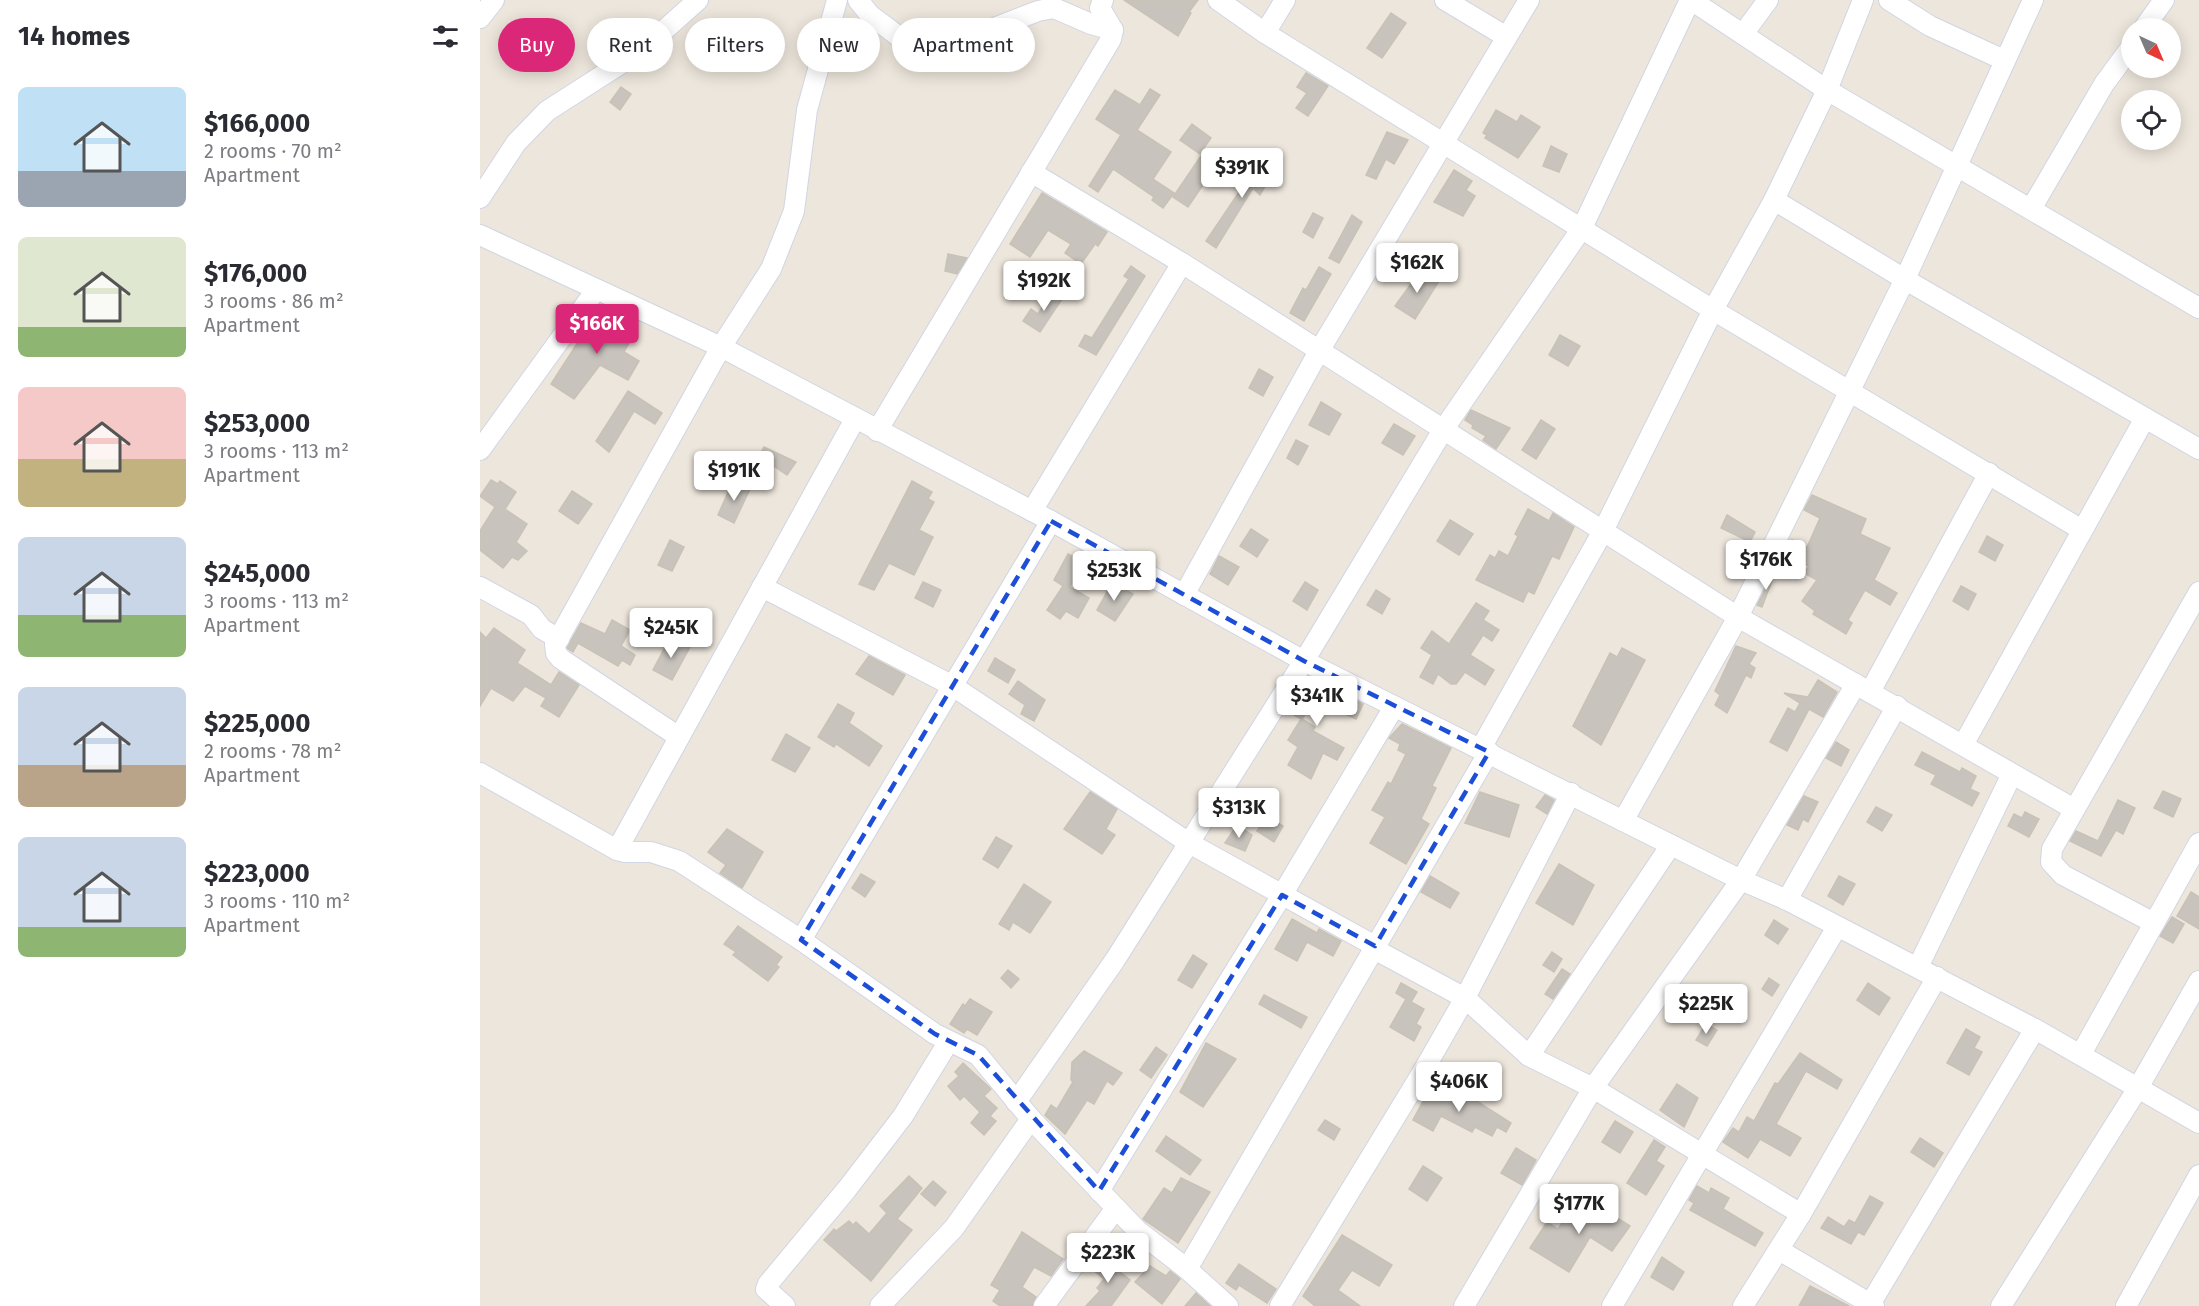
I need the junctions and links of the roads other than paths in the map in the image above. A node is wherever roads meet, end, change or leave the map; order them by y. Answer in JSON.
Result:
{"nodes":[{"id":1,"x":494,"y":0,"type":"edge"},
{"id":2,"x":698,"y":0,"type":"edge"},
{"id":3,"x":837,"y":0,"type":"edge"},
{"id":4,"x":858,"y":0,"type":"edge"},
{"id":5,"x":1102,"y":0,"type":"edge"},
{"id":6,"x":1218,"y":0,"type":"edge"},
{"id":7,"x":1285,"y":0,"type":"edge"},
{"id":8,"x":1445,"y":0,"type":"edge"},
{"id":9,"x":1528,"y":0,"type":"edge"},
{"id":10,"x":1690,"y":0,"type":"edge"},
{"id":11,"x":1768,"y":0,"type":"edge"},
{"id":12,"x":1863,"y":0,"type":"edge"},
{"id":13,"x":1889,"y":0,"type":"edge"},
{"id":14,"x":2033,"y":0,"type":"edge"},
{"id":15,"x":2164,"y":0,"type":"edge"},
{"id":16,"x":480,"y":18,"type":"edge"},
{"id":17,"x":2151,"y":18,"type":"edge"},
{"id":18,"x":1113,"y":30,"type":"junction"},
{"id":19,"x":1265,"y":33,"type":"junction"},
{"id":20,"x":1743,"y":34,"type":"junction"},
{"id":21,"x":1506,"y":36,"type":"junction"},
{"id":22,"x":2004,"y":60,"type":"junction"},
{"id":23,"x":2121,"y":61,"type":"edge"},
{"id":24,"x":1827,"y":90,"type":"junction"},
{"id":25,"x":1443,"y":143,"type":"junction"},
{"id":26,"x":1958,"y":167,"type":"junction"},
{"id":27,"x":1031,"y":172,"type":"junction"},
{"id":28,"x":480,"y":198,"type":"edge"},
{"id":29,"x":1774,"y":200,"type":"junction"},
{"id":30,"x":2031,"y":209,"type":"junction"},
{"id":31,"x":1582,"y":228,"type":"junction"},
{"id":32,"x":480,"y":235,"type":"edge"},
{"id":33,"x":1182,"y":263,"type":"junction"},
{"id":34,"x":1905,"y":279,"type":"junction"},
{"id":35,"x":596,"y":290,"type":"junction"},
{"id":36,"x":2197,"y":303,"type":"edge"},
{"id":37,"x":1713,"y":310,"type":"junction"},
{"id":38,"x":722,"y":347,"type":"junction"},
{"id":39,"x":1319,"y":351,"type":"junction"},
{"id":40,"x":1849,"y":391,"type":"junction"},
{"id":41,"x":2145,"y":418,"type":"junction"},
{"id":42,"x":855,"y":419,"type":"junction"},
{"id":43,"x":1443,"y":430,"type":"junction"},
{"id":44,"x":877,"y":431,"type":"junction"},
{"id":45,"x":2199,"y":449,"type":"edge"},
{"id":46,"x":480,"y":450,"type":"edge"},
{"id":47,"x":1989,"y":473,"type":"junction"},
{"id":48,"x":1032,"y":511,"type":"junction"},
{"id":49,"x":1052,"y":521,"type":"junction"},
{"id":50,"x":2082,"y":530,"type":"junction"},
{"id":51,"x":1603,"y":531,"type":"junction"},
{"id":52,"x":480,"y":587,"type":"edge"},
{"id":53,"x":762,"y":587,"type":"junction"},
{"id":54,"x":2199,"y":592,"type":"edge"},
{"id":55,"x":1184,"y":595,"type":"junction"},
{"id":56,"x":1738,"y":617,"type":"junction"},
{"id":57,"x":558,"y":639,"type":"junction"},
{"id":58,"x":1304,"y":661,"type":"junction"},
{"id":59,"x":951,"y":685,"type":"junction"},
{"id":60,"x":1863,"y":688,"type":"junction"},
{"id":61,"x":1897,"y":706,"type":"junction"},
{"id":62,"x":1394,"y":707,"type":"junction"},
{"id":63,"x":679,"y":737,"type":"junction"},
{"id":64,"x":1963,"y":745,"type":"junction"},
{"id":65,"x":1485,"y":750,"type":"junction"},
{"id":66,"x":480,"y":773,"type":"edge"},
{"id":67,"x":2012,"y":774,"type":"junction"},
{"id":68,"x":1571,"y":793,"type":"junction"},
{"id":69,"x":2074,"y":809,"type":"junction"},
{"id":70,"x":1623,"y":821,"type":"junction"},
{"id":71,"x":1189,"y":843,"type":"junction"},
{"id":72,"x":2199,"y":843,"type":"edge"},
{"id":73,"x":1671,"y":845,"type":"junction"},
{"id":74,"x":617,"y":850,"type":"junction"},
{"id":75,"x":1741,"y":880,"type":"junction"},
{"id":76,"x":1282,"y":895,"type":"junction"},
{"id":77,"x":1787,"y":900,"type":"junction"},
{"id":78,"x":2154,"y":923,"type":"junction"},
{"id":79,"x":1837,"y":927,"type":"junction"},
{"id":80,"x":801,"y":940,"type":"junction"},
{"id":81,"x":1374,"y":948,"type":"junction"},
{"id":82,"x":1918,"y":967,"type":"junction"},
{"id":83,"x":1936,"y":977,"type":"junction"},
{"id":84,"x":2199,"y":981,"type":"edge"},
{"id":85,"x":1465,"y":998,"type":"junction"},
{"id":86,"x":2035,"y":1029,"type":"junction"},
{"id":87,"x":949,"y":1041,"type":"junction"},
{"id":88,"x":2080,"y":1054,"type":"junction"},
{"id":89,"x":1529,"y":1056,"type":"junction"},
{"id":90,"x":1593,"y":1088,"type":"junction"},
{"id":91,"x":2138,"y":1088,"type":"junction"},
{"id":92,"x":1016,"y":1102,"type":"junction"},
{"id":93,"x":1031,"y":1119,"type":"junction"},
{"id":94,"x":2199,"y":1123,"type":"edge"},
{"id":95,"x":1703,"y":1155,"type":"junction"},
{"id":96,"x":2199,"y":1175,"type":"edge"},
{"id":97,"x":1099,"y":1191,"type":"junction"},
{"id":98,"x":1116,"y":1208,"type":"junction"},
{"id":99,"x":1801,"y":1214,"type":"junction"},
{"id":100,"x":1779,"y":1250,"type":"junction"},
{"id":101,"x":1187,"y":1269,"type":"junction"},
{"id":102,"x":1871,"y":1305,"type":"edge"},
{"id":103,"x":786,"y":1306,"type":"edge"},
{"id":104,"x":880,"y":1306,"type":"edge"},
{"id":105,"x":1044,"y":1306,"type":"edge"},
{"id":106,"x":1228,"y":1306,"type":"edge"},
{"id":107,"x":1280,"y":1306,"type":"edge"},
{"id":108,"x":1464,"y":1306,"type":"edge"},
{"id":109,"x":1612,"y":1306,"type":"edge"},
{"id":110,"x":1743,"y":1306,"type":"edge"},
{"id":111,"x":2001,"y":1306,"type":"edge"},
{"id":112,"x":2126,"y":1306,"type":"edge"}],
"edges":[{"from":1,"to":16,"type":"street"},
{"from":2,"to":28,"type":"street"},
{"from":3,"to":38,"type":"street"},
{"from":4,"to":18,"type":"street"},
{"from":5,"to":18,"type":"street"},
{"from":6,"to":19,"type":"street"},
{"from":7,"to":19,"type":"street"},
{"from":8,"to":21,"type":"street"},
{"from":9,"to":21,"type":"street"},
{"from":10,"to":20,"type":"street"},
{"from":10,"to":31,"type":"street"},
{"from":11,"to":20,"type":"street"},
{"from":12,"to":24,"type":"street"},
{"from":13,"to":22,"type":"street"},
{"from":14,"to":22,"type":"street"},
{"from":15,"to":17,"type":"street"},
{"from":18,"to":27,"type":"street"},
{"from":19,"to":25,"type":"street"},
{"from":20,"to":24,"type":"street"},
{"from":21,"to":25,"type":"street"},
{"from":22,"to":26,"type":"street"},
{"from":23,"to":30,"type":"street"},
{"from":24,"to":26,"type":"street"},
{"from":24,"to":29,"type":"street"},
{"from":25,"to":31,"type":"street"},
{"from":25,"to":39,"type":"street"},
{"from":26,"to":30,"type":"street"},
{"from":26,"to":34,"type":"street"},
{"from":27,"to":33,"type":"street"},
{"from":27,"to":44,"type":"street"},
{"from":29,"to":34,"type":"street"},
{"from":29,"to":37,"type":"street"},
{"from":30,"to":36,"type":"street"},
{"from":31,"to":37,"type":"street"},
{"from":31,"to":43,"type":"street"},
{"from":32,"to":35,"type":"street"},
{"from":33,"to":39,"type":"street"},
{"from":33,"to":48,"type":"street"},
{"from":34,"to":40,"type":"street"},
{"from":34,"to":41,"type":"street"},
{"from":35,"to":38,"type":"street"},
{"from":35,"to":46,"type":"street"},
{"from":37,"to":40,"type":"street"},
{"from":37,"to":51,"type":"street"},
{"from":38,"to":42,"type":"street"},
{"from":38,"to":57,"type":"street"},
{"from":39,"to":43,"type":"street"},
{"from":39,"to":55,"type":"street"},
{"from":40,"to":47,"type":"street"},
{"from":40,"to":56,"type":"street"},
{"from":41,"to":45,"type":"street"},
{"from":41,"to":50,"type":"street"},
{"from":42,"to":44,"type":"street"},
{"from":42,"to":53,"type":"street"},
{"from":43,"to":51,"type":"street"},
{"from":43,"to":58,"type":"street"},
{"from":44,"to":48,"type":"street"},
{"from":47,"to":50,"type":"street"},
{"from":47,"to":60,"type":"street"},
{"from":48,"to":49,"type":"street"},
{"from":49,"to":55,"type":"street"},
{"from":49,"to":59,"type":"street"},
{"from":50,"to":64,"type":"street"},
{"from":51,"to":56,"type":"street"},
{"from":51,"to":65,"type":"street"},
{"from":52,"to":57,"type":"street"},
{"from":53,"to":59,"type":"street"},
{"from":53,"to":63,"type":"street"},
{"from":54,"to":69,"type":"street"},
{"from":55,"to":58,"type":"street"},
{"from":56,"to":60,"type":"street"},
{"from":56,"to":70,"type":"street"},
{"from":57,"to":63,"type":"street"},
{"from":58,"to":62,"type":"street"},
{"from":58,"to":71,"type":"street"},
{"from":59,"to":71,"type":"street"},
{"from":59,"to":80,"type":"street"},
{"from":60,"to":61,"type":"street"},
{"from":60,"to":75,"type":"street"},
{"from":61,"to":64,"type":"street"},
{"from":61,"to":77,"type":"street"},
{"from":62,"to":65,"type":"street"},
{"from":62,"to":76,"type":"street"},
{"from":63,"to":74,"type":"street"},
{"from":64,"to":67,"type":"street"},
{"from":65,"to":68,"type":"street"},
{"from":65,"to":81,"type":"street"},
{"from":66,"to":74,"type":"street"},
{"from":67,"to":69,"type":"street"},
{"from":67,"to":82,"type":"street"},
{"from":68,"to":70,"type":"street"},
{"from":68,"to":85,"type":"street"},
{"from":69,"to":78,"type":"street"},
{"from":70,"to":73,"type":"street"},
{"from":71,"to":76,"type":"street"},
{"from":71,"to":92,"type":"street"},
{"from":72,"to":78,"type":"street"},
{"from":73,"to":75,"type":"street"},
{"from":73,"to":89,"type":"street"},
{"from":74,"to":80,"type":"street"},
{"from":75,"to":77,"type":"street"},
{"from":75,"to":90,"type":"street"},
{"from":76,"to":81,"type":"street"},
{"from":76,"to":97,"type":"street"},
{"from":77,"to":79,"type":"street"},
{"from":78,"to":88,"type":"street"},
{"from":79,"to":82,"type":"street"},
{"from":79,"to":95,"type":"street"},
{"from":80,"to":87,"type":"street"},
{"from":81,"to":85,"type":"street"},
{"from":81,"to":101,"type":"street"},
{"from":82,"to":83,"type":"street"},
{"from":83,"to":86,"type":"street"},
{"from":83,"to":99,"type":"street"},
{"from":84,"to":91,"type":"street"},
{"from":85,"to":89,"type":"street"},
{"from":85,"to":107,"type":"street"},
{"from":86,"to":88,"type":"street"},
{"from":86,"to":102,"type":"street"},
{"from":87,"to":92,"type":"street"},
{"from":87,"to":103,"type":"street"},
{"from":88,"to":91,"type":"street"},
{"from":89,"to":90,"type":"street"},
{"from":90,"to":95,"type":"street"},
{"from":90,"to":108,"type":"street"},
{"from":91,"to":94,"type":"street"},
{"from":91,"to":111,"type":"street"},
{"from":92,"to":93,"type":"street"},
{"from":93,"to":97,"type":"street"},
{"from":93,"to":104,"type":"street"},
{"from":95,"to":99,"type":"street"},
{"from":95,"to":109,"type":"street"},
{"from":96,"to":112,"type":"street"},
{"from":97,"to":98,"type":"street"},
{"from":98,"to":101,"type":"street"},
{"from":98,"to":105,"type":"street"},
{"from":99,"to":100,"type":"street"},
{"from":100,"to":102,"type":"street"},
{"from":100,"to":110,"type":"street"},
{"from":101,"to":106,"type":"street"}]}
